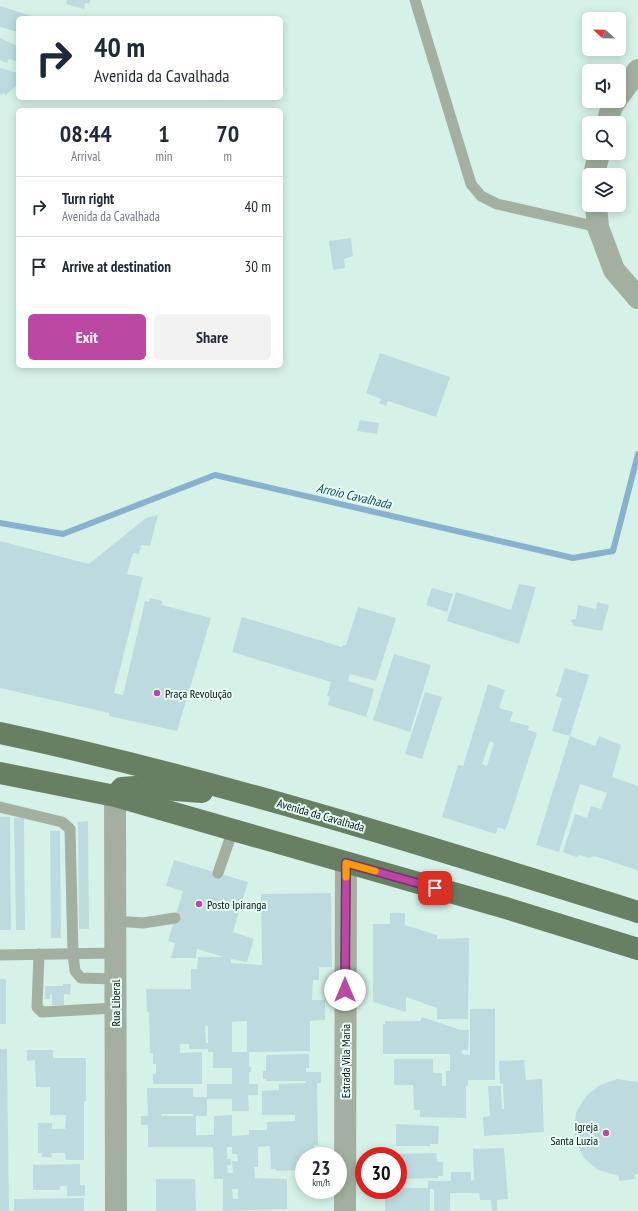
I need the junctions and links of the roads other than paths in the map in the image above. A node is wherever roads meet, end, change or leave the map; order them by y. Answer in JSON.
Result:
{"nodes":[{"id":1,"x":415,"y":0,"type":"edge"},
{"id":2,"x":638,"y":70,"type":"edge"},
{"id":3,"x":626,"y":86,"type":"edge"},
{"id":4,"x":597,"y":212,"type":"edge"},
{"id":5,"x":598,"y":227,"type":"junction"},
{"id":6,"x":638,"y":298,"type":"edge"},
{"id":7,"x":0,"y":733,"type":"edge"},
{"id":8,"x":0,"y":773,"type":"edge"},
{"id":9,"x":115,"y":796,"type":"junction"},
{"id":10,"x":261,"y":797,"type":"junction"},
{"id":11,"x":0,"y":807,"type":"edge"},
{"id":12,"x":233,"y":830,"type":"junction"},
{"id":13,"x":346,"y":863,"type":"junction"},
{"id":14,"x":218,"y":873,"type":"dead end"},
{"id":15,"x":638,"y":912,"type":"edge"},
{"id":16,"x":175,"y":918,"type":"dead end"},
{"id":17,"x":115,"y":921,"type":"junction"},
{"id":18,"x":638,"y":949,"type":"edge"},
{"id":19,"x":73,"y":953,"type":"junction"},
{"id":20,"x":115,"y":953,"type":"junction"},
{"id":21,"x":39,"y":954,"type":"junction"},
{"id":22,"x":0,"y":955,"type":"edge"},
{"id":23,"x":115,"y":980,"type":"junction"},
{"id":24,"x":115,"y":1008,"type":"junction"},
{"id":25,"x":116,"y":1211,"type":"edge"},
{"id":26,"x":345,"y":1211,"type":"edge"}],
"edges":[{"from":1,"to":5,"type":"lane"},
{"from":2,"to":3,"type":"street"},
{"from":4,"to":5,"type":"street"},
{"from":5,"to":6,"type":"street"},
{"from":7,"to":10,"type":"main road","name":"Avenida da Cavalhada"},
{"from":8,"to":9,"type":"main road"},
{"from":9,"to":10,"type":"main road"},
{"from":9,"to":12,"type":"main road"},
{"from":9,"to":17,"type":"street","name":"Rua Liberal"},
{"from":10,"to":15,"type":"main road","name":"Avenida da Cavalhada"},
{"from":11,"to":19,"type":"lane"},
{"from":12,"to":13,"type":"main road"},
{"from":12,"to":14,"type":"lane"},
{"from":13,"to":18,"type":"main road"},
{"from":13,"to":26,"type":"street","name":"Estrada Vila Maria"},
{"from":16,"to":17,"type":"lane"},
{"from":17,"to":20,"type":"street","name":"Rua Liberal"},
{"from":19,"to":20,"type":"lane"},
{"from":19,"to":21,"type":"lane"},
{"from":19,"to":23,"type":"lane"},
{"from":20,"to":23,"type":"street","name":"Rua Liberal"},
{"from":21,"to":22,"type":"lane"},
{"from":21,"to":24,"type":"lane"},
{"from":23,"to":24,"type":"street","name":"Rua Liberal"},
{"from":24,"to":25,"type":"street","name":"Rua Liberal"}]}
